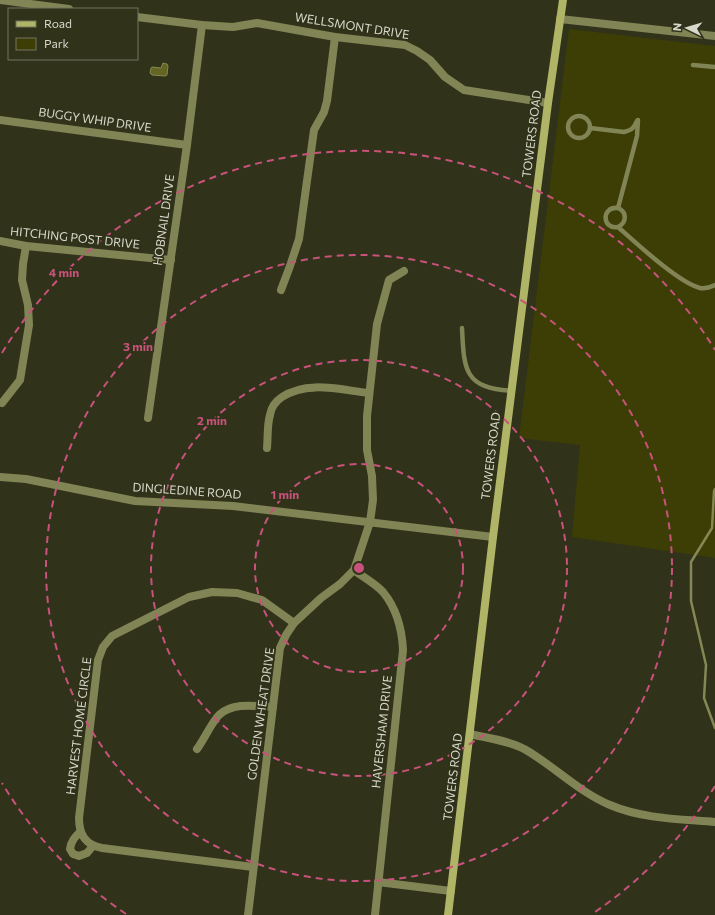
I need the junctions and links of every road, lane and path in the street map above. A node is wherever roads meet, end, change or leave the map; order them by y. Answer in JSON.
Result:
{"nodes":[{"id":1,"x":0,"y":0,"type":"edge"},
{"id":2,"x":563,"y":0,"type":"edge"},
{"id":3,"x":61,"y":8,"type":"edge"},
{"id":4,"x":138,"y":17,"type":"edge"},
{"id":5,"x":560,"y":19,"type":"junction"},
{"id":6,"x":202,"y":26,"type":"junction"},
{"id":7,"x":715,"y":36,"type":"edge"},
{"id":8,"x":335,"y":37,"type":"junction"},
{"id":9,"x":693,"y":65,"type":"dead end"},
{"id":10,"x":715,"y":68,"type":"edge"},
{"id":11,"x":548,"y":103,"type":"junction"},
{"id":12,"x":0,"y":120,"type":"edge"},
{"id":13,"x":590,"y":128,"type":"junction"},
{"id":14,"x":187,"y":145,"type":"junction"},
{"id":15,"x":618,"y":208,"type":"junction"},
{"id":16,"x":618,"y":227,"type":"junction"},
{"id":17,"x":0,"y":242,"type":"edge"},
{"id":18,"x":26,"y":246,"type":"junction"},
{"id":19,"x":171,"y":260,"type":"junction"},
{"id":20,"x":404,"y":271,"type":"dead end"},
{"id":21,"x":715,"y":285,"type":"edge"},
{"id":22,"x":281,"y":290,"type":"dead end"},
{"id":23,"x":462,"y":328,"type":"dead end"},
{"id":24,"x":512,"y":391,"type":"junction"},
{"id":25,"x":369,"y":393,"type":"junction"},
{"id":26,"x":2,"y":403,"type":"dead end"},
{"id":27,"x":148,"y":418,"type":"dead end"},
{"id":28,"x":267,"y":448,"type":"dead end"},
{"id":29,"x":0,"y":476,"type":"edge"},
{"id":30,"x":370,"y":522,"type":"junction"},
{"id":31,"x":493,"y":537,"type":"junction"},
{"id":32,"x":354,"y":570,"type":"junction"},
{"id":33,"x":294,"y":623,"type":"junction"},
{"id":34,"x":273,"y":707,"type":"junction"},
{"id":35,"x":470,"y":734,"type":"junction"},
{"id":36,"x":198,"y":749,"type":"dead end"},
{"id":37,"x":715,"y":822,"type":"edge"},
{"id":38,"x":80,"y":832,"type":"junction"},
{"id":39,"x":93,"y":846,"type":"junction"},
{"id":40,"x":253,"y":867,"type":"junction"},
{"id":41,"x":378,"y":882,"type":"junction"},
{"id":42,"x":451,"y":891,"type":"junction"},
{"id":43,"x":248,"y":915,"type":"edge"},
{"id":44,"x":375,"y":915,"type":"edge"},
{"id":45,"x":448,"y":915,"type":"edge"}],
"edges":[{"from":1,"to":3,"type":"street"},
{"from":2,"to":5,"type":"main road","name":"TOWERS ROAD"},
{"from":4,"to":6,"type":"street","name":"WELLSMONT DRIVE"},
{"from":5,"to":7,"type":"street"},
{"from":5,"to":11,"type":"main road","name":"TOWERS ROAD"},
{"from":6,"to":8,"type":"street","name":"WELLSMONT DRIVE"},
{"from":6,"to":14,"type":"street","name":"HOBNAIL DRIVE"},
{"from":8,"to":11,"type":"street","name":"WELLSMONT DRIVE"},
{"from":8,"to":22,"type":"street"},
{"from":9,"to":10,"type":"lane"},
{"from":11,"to":24,"type":"main road","name":"TOWERS ROAD"},
{"from":12,"to":14,"type":"street","name":"BUGGY WHIP DRIVE"},
{"from":13,"to":13,"type":"lane"},
{"from":13,"to":15,"type":"lane"},
{"from":14,"to":19,"type":"street","name":"HOBNAIL DRIVE"},
{"from":15,"to":16,"type":"lane"},
{"from":15,"to":16,"type":"lane"},
{"from":16,"to":21,"type":"lane"},
{"from":17,"to":18,"type":"street","name":"HITCHING POST DRIVE"},
{"from":18,"to":19,"type":"street","name":"HITCHING POST DRIVE"},
{"from":18,"to":26,"type":"street"},
{"from":19,"to":27,"type":"street","name":"HOBNAIL DRIVE"},
{"from":20,"to":25,"type":"street","name":"GOLDEN WHEAT DRIVE"},
{"from":23,"to":24,"type":"lane"},
{"from":24,"to":31,"type":"main road","name":"TOWERS ROAD"},
{"from":25,"to":28,"type":"street"},
{"from":25,"to":30,"type":"street","name":"GOLDEN WHEAT DRIVE"},
{"from":29,"to":30,"type":"street","name":"DINGLEDINE ROAD"},
{"from":30,"to":31,"type":"street","name":"DINGLEDINE ROAD"},
{"from":30,"to":32,"type":"street","name":"GOLDEN WHEAT DRIVE"},
{"from":31,"to":35,"type":"main road","name":"TOWERS ROAD"},
{"from":32,"to":33,"type":"street","name":"GOLDEN WHEAT DRIVE"},
{"from":32,"to":41,"type":"street","name":"HAVERSHAM DRIVE"},
{"from":33,"to":34,"type":"street","name":"GOLDEN WHEAT DRIVE"},
{"from":33,"to":38,"type":"street","name":"HARVEST HOME CIRCLE"},
{"from":34,"to":36,"type":"street"},
{"from":34,"to":40,"type":"street","name":"GOLDEN WHEAT DRIVE"},
{"from":35,"to":37,"type":"street"},
{"from":35,"to":42,"type":"main road","name":"TOWERS ROAD"},
{"from":38,"to":39,"type":"street"},
{"from":38,"to":39,"type":"street"},
{"from":39,"to":40,"type":"street"},
{"from":40,"to":43,"type":"street","name":"GOLDEN WHEAT DRIVE"},
{"from":41,"to":42,"type":"street"},
{"from":41,"to":44,"type":"street","name":"HAVERSHAM DRIVE"},
{"from":42,"to":45,"type":"main road","name":"TOWERS ROAD"}]}
